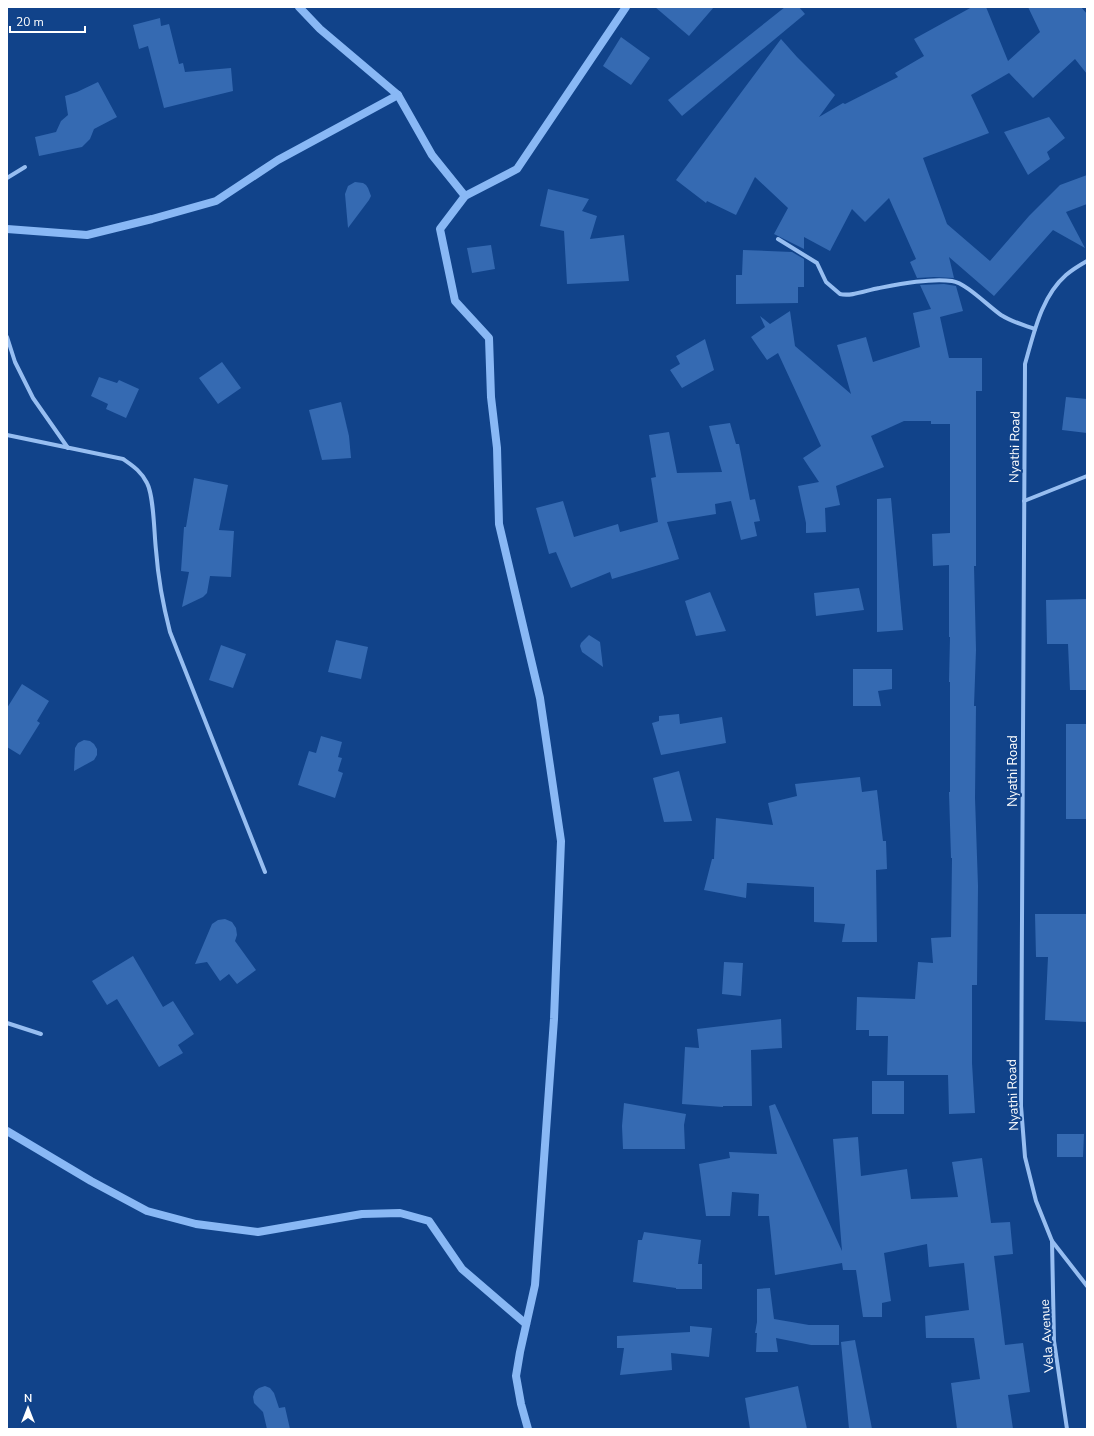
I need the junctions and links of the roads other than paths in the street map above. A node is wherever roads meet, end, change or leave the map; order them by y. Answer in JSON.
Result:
{"nodes":[{"id":1,"x":25,"y":167,"type":"dead end"},
{"id":2,"x":7,"y":178,"type":"edge"},
{"id":3,"x":778,"y":239,"type":"dead end"},
{"id":4,"x":1087,"y":261,"type":"edge"},
{"id":5,"x":1036,"y":329,"type":"junction"},
{"id":6,"x":7,"y":337,"type":"edge"},
{"id":7,"x":7,"y":435,"type":"edge"},
{"id":8,"x":68,"y":448,"type":"junction"},
{"id":9,"x":1087,"y":476,"type":"edge"},
{"id":10,"x":1024,"y":501,"type":"junction"},
{"id":11,"x":265,"y":872,"type":"dead end"},
{"id":12,"x":7,"y":1023,"type":"edge"},
{"id":13,"x":41,"y":1034,"type":"dead end"},
{"id":14,"x":1052,"y":1241,"type":"junction"},
{"id":15,"x":1087,"y":1286,"type":"edge"},
{"id":16,"x":1067,"y":1429,"type":"edge"}],
"edges":[{"from":1,"to":2,"type":"street"},
{"from":3,"to":5,"type":"street"},
{"from":4,"to":5,"type":"street","name":"Nyathi Road"},
{"from":5,"to":10,"type":"street","name":"Nyathi Road"},
{"from":6,"to":8,"type":"street"},
{"from":7,"to":8,"type":"street"},
{"from":8,"to":11,"type":"street"},
{"from":9,"to":10,"type":"street"},
{"from":10,"to":14,"type":"street","name":"Nyathi Road"},
{"from":12,"to":13,"type":"street"},
{"from":14,"to":15,"type":"street","name":"Nyathi Road"},
{"from":14,"to":16,"type":"street","name":"Vela Avenue"}]}
